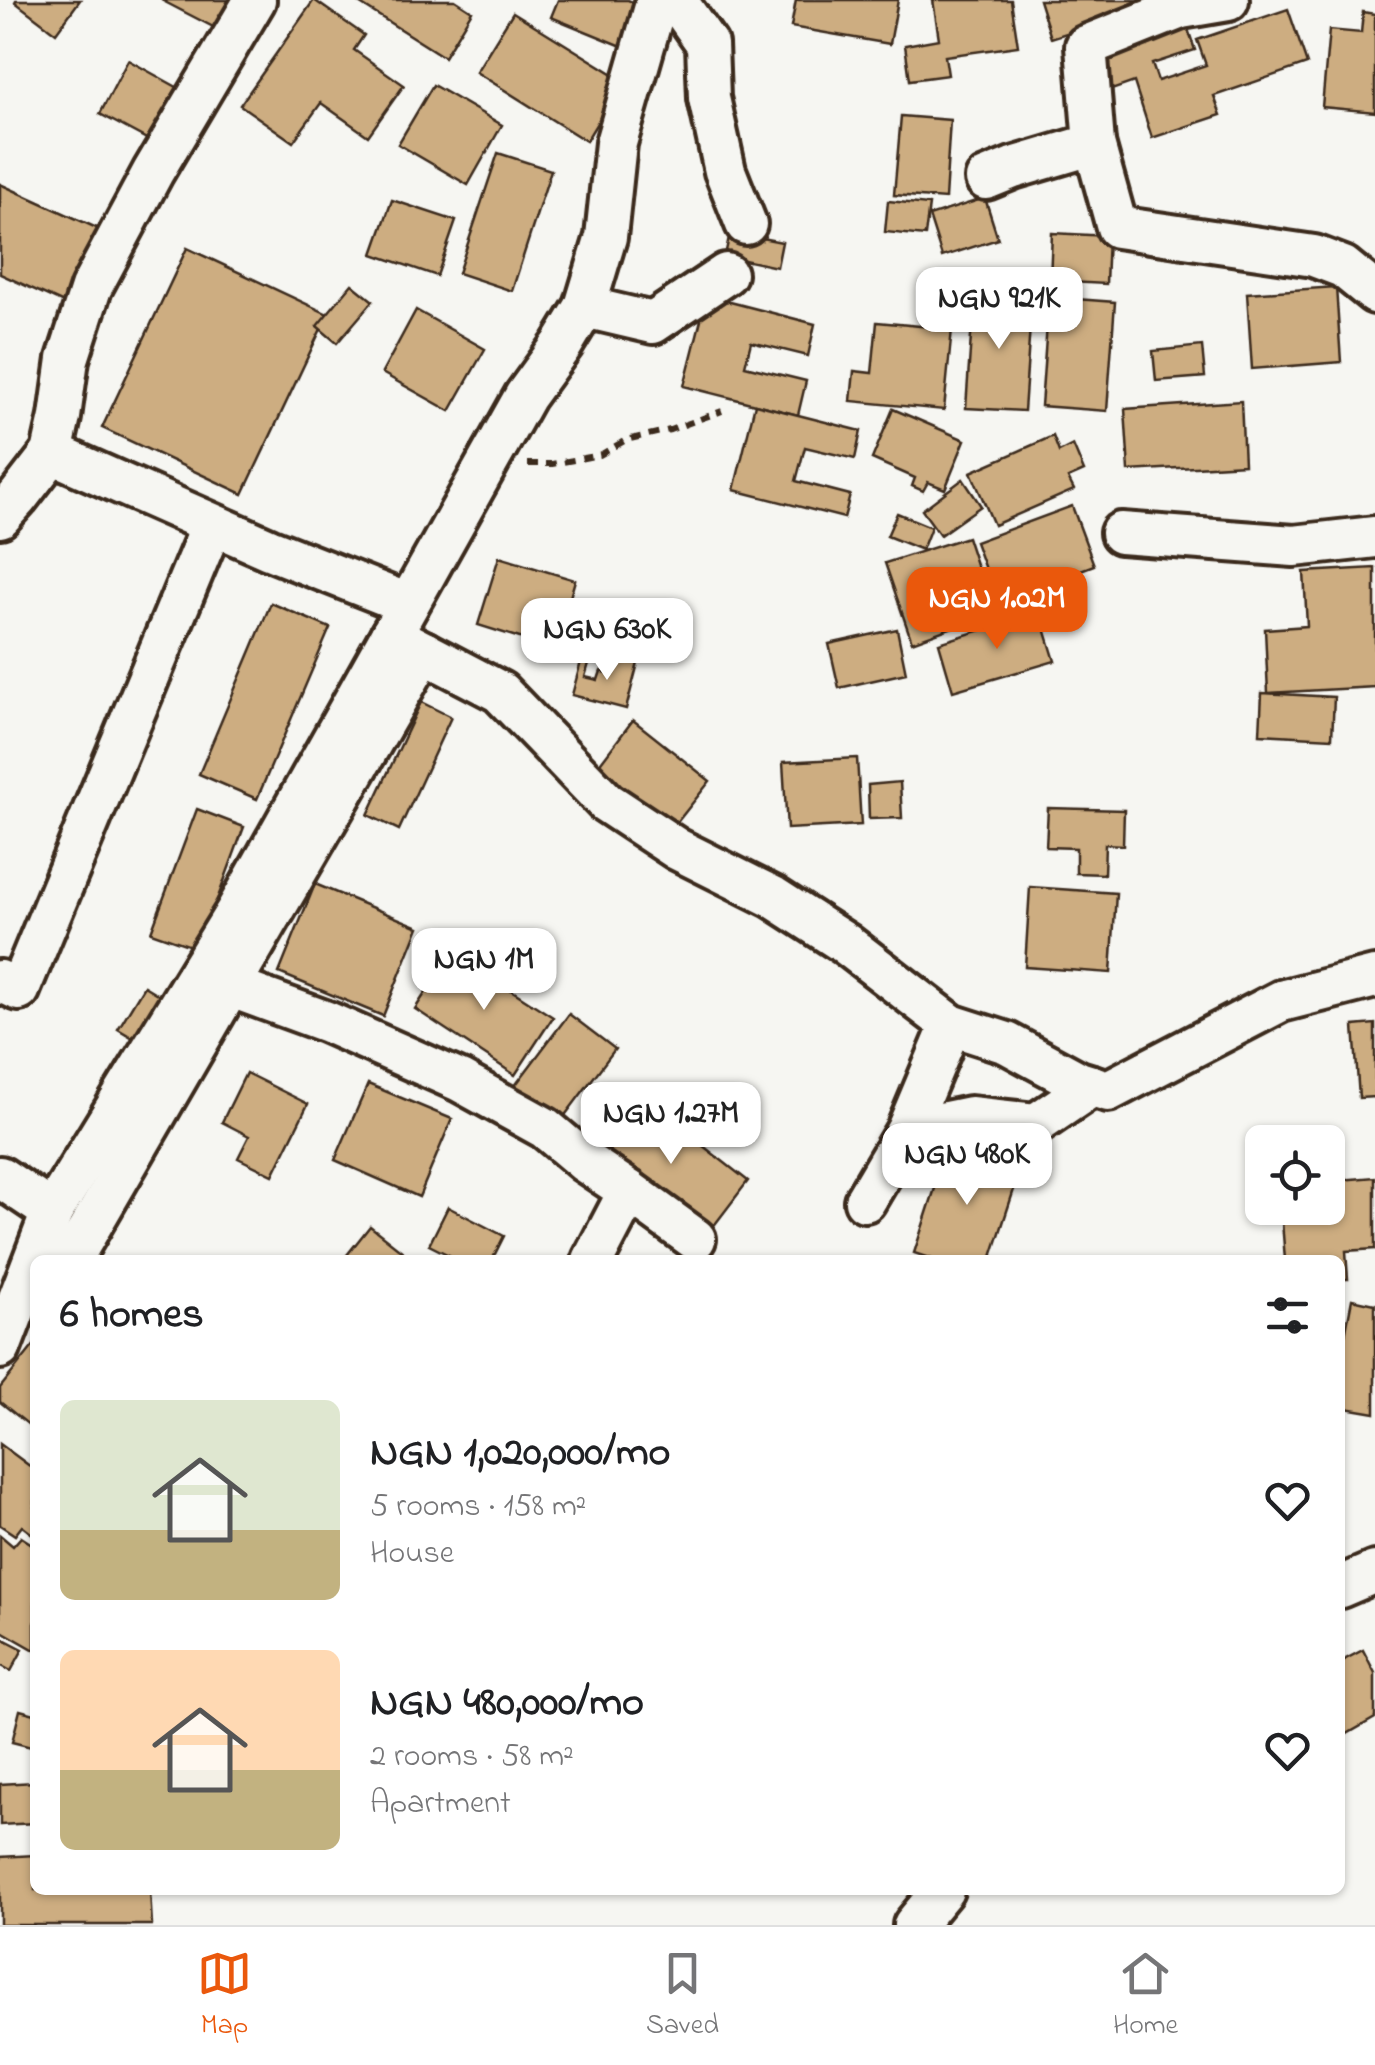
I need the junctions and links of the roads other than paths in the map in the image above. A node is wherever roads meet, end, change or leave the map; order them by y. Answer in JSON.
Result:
{"nodes":[{"id":1,"x":255,"y":0,"type":"edge"},
{"id":2,"x":657,"y":0,"type":"edge"},
{"id":3,"x":676,"y":0,"type":"edge"},
{"id":4,"x":1228,"y":0,"type":"edge"},
{"id":5,"x":1094,"y":144,"type":"junction"},
{"id":6,"x":986,"y":179,"type":"dead end"},
{"id":7,"x":746,"y":224,"type":"dead end"},
{"id":8,"x":726,"y":274,"type":"dead end"},
{"id":9,"x":1375,"y":292,"type":"edge"},
{"id":10,"x":585,"y":307,"type":"junction"},
{"id":11,"x":52,"y":453,"type":"junction"},
{"id":12,"x":0,"y":517,"type":"edge"},
{"id":13,"x":212,"y":525,"type":"junction"},
{"id":14,"x":1121,"y":533,"type":"dead end"},
{"id":15,"x":1375,"y":537,"type":"edge"},
{"id":16,"x":408,"y":630,"type":"junction"},
{"id":17,"x":1375,"y":976,"type":"edge"},
{"id":18,"x":214,"y":980,"type":"junction"},
{"id":19,"x":0,"y":982,"type":"edge"},
{"id":20,"x":951,"y":1025,"type":"junction"},
{"id":21,"x":1092,"y":1086,"type":"junction"},
{"id":22,"x":907,"y":1130,"type":"junction"},
{"id":23,"x":0,"y":1178,"type":"edge"},
{"id":24,"x":629,"y":1190,"type":"junction"},
{"id":25,"x":865,"y":1201,"type":"dead end"},
{"id":26,"x":52,"y":1212,"type":"junction"},
{"id":27,"x":695,"y":1240,"type":"dead end"},
{"id":28,"x":36,"y":1255,"type":"edge"},
{"id":29,"x":74,"y":1255,"type":"edge"},
{"id":30,"x":596,"y":1255,"type":"edge"},
{"id":31,"x":30,"y":1270,"type":"edge"},
{"id":32,"x":0,"y":1348,"type":"edge"},
{"id":33,"x":1375,"y":1572,"type":"edge"},
{"id":34,"x":1345,"y":1585,"type":"edge"},
{"id":35,"x":939,"y":1895,"type":"edge"},
{"id":36,"x":914,"y":1925,"type":"edge"}],
"edges":[{"from":1,"to":11,"type":"street"},
{"from":2,"to":10,"type":"street"},
{"from":3,"to":7,"type":"street"},
{"from":4,"to":5,"type":"street"},
{"from":5,"to":6,"type":"street"},
{"from":5,"to":9,"type":"street"},
{"from":8,"to":10,"type":"street"},
{"from":10,"to":16,"type":"street"},
{"from":11,"to":12,"type":"street"},
{"from":11,"to":13,"type":"street"},
{"from":13,"to":16,"type":"street"},
{"from":13,"to":19,"type":"street"},
{"from":14,"to":15,"type":"street"},
{"from":16,"to":18,"type":"street"},
{"from":16,"to":20,"type":"street"},
{"from":17,"to":21,"type":"street"},
{"from":18,"to":24,"type":"street"},
{"from":18,"to":26,"type":"street"},
{"from":18,"to":29,"type":"street"},
{"from":20,"to":21,"type":"street"},
{"from":20,"to":22,"type":"street"},
{"from":21,"to":22,"type":"street"},
{"from":22,"to":25,"type":"street"},
{"from":23,"to":26,"type":"street"},
{"from":24,"to":27,"type":"street"},
{"from":24,"to":30,"type":"street"},
{"from":26,"to":28,"type":"street"},
{"from":31,"to":32,"type":"street"},
{"from":33,"to":34,"type":"street"},
{"from":35,"to":36,"type":"street"}]}
